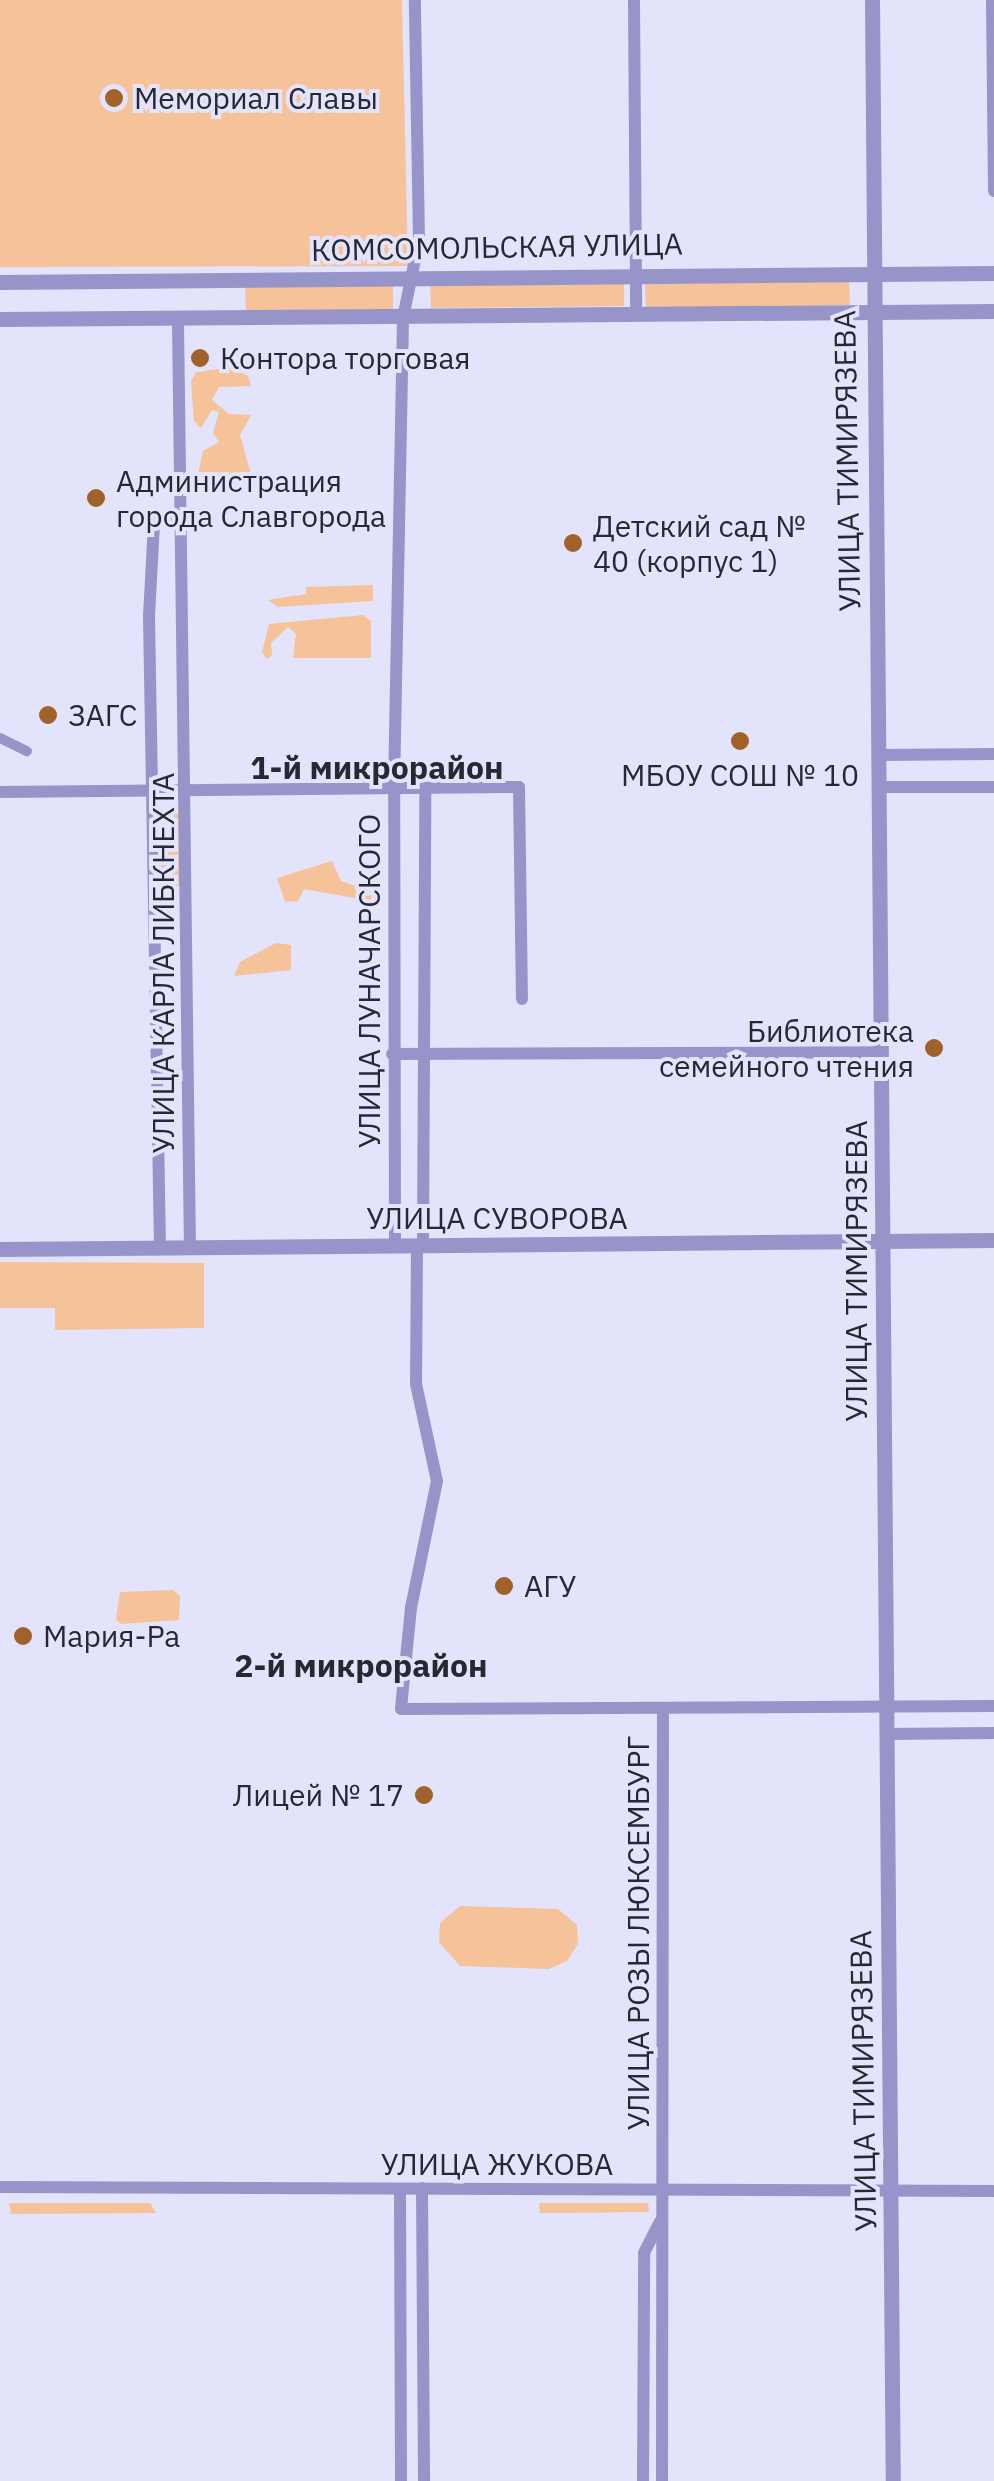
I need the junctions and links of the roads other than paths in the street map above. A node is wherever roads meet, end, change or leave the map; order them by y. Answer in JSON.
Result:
{"nodes":[{"id":1,"x":416,"y":0,"type":"edge"},
{"id":2,"x":634,"y":0,"type":"edge"},
{"id":3,"x":872,"y":0,"type":"edge"},
{"id":4,"x":992,"y":0,"type":"edge"},
{"id":5,"x":994,"y":192,"type":"edge"},
{"id":6,"x":872,"y":272,"type":"junction"},
{"id":7,"x":994,"y":272,"type":"edge"},
{"id":8,"x":632,"y":273,"type":"junction"},
{"id":9,"x":416,"y":276,"type":"junction"},
{"id":10,"x":0,"y":282,"type":"edge"},
{"id":11,"x":994,"y":311,"type":"edge"},
{"id":12,"x":873,"y":312,"type":"junction"},
{"id":13,"x":636,"y":314,"type":"junction"},
{"id":14,"x":403,"y":318,"type":"junction"},
{"id":15,"x":0,"y":319,"type":"edge"},
{"id":16,"x":178,"y":321,"type":"junction"},
{"id":17,"x":180,"y":514,"type":"junction"},
{"id":18,"x":0,"y":738,"type":"edge"},
{"id":19,"x":27,"y":752,"type":"dead end"},
{"id":20,"x":994,"y":754,"type":"edge"},
{"id":21,"x":880,"y":755,"type":"junction"},
{"id":22,"x":994,"y":786,"type":"edge"},
{"id":23,"x":880,"y":787,"type":"junction"},
{"id":24,"x":394,"y":788,"type":"junction"},
{"id":25,"x":425,"y":788,"type":"junction"},
{"id":26,"x":150,"y":789,"type":"junction"},
{"id":27,"x":187,"y":789,"type":"junction"},
{"id":28,"x":0,"y":792,"type":"edge"},
{"id":29,"x":522,"y":1000,"type":"dead end"},
{"id":30,"x":882,"y":1052,"type":"junction"},
{"id":31,"x":392,"y":1054,"type":"junction"},
{"id":32,"x":424,"y":1054,"type":"junction"},
{"id":33,"x":994,"y":1240,"type":"edge"},
{"id":34,"x":883,"y":1242,"type":"junction"},
{"id":35,"x":395,"y":1245,"type":"junction"},
{"id":36,"x":420,"y":1245,"type":"junction"},
{"id":37,"x":190,"y":1246,"type":"junction"},
{"id":38,"x":160,"y":1247,"type":"junction"},
{"id":39,"x":0,"y":1248,"type":"edge"},
{"id":40,"x":886,"y":1706,"type":"junction"},
{"id":41,"x":994,"y":1706,"type":"edge"},
{"id":42,"x":663,"y":1708,"type":"junction"},
{"id":43,"x":994,"y":1733,"type":"edge"},
{"id":44,"x":886,"y":1734,"type":"junction"},
{"id":45,"x":0,"y":2187,"type":"edge"},
{"id":46,"x":400,"y":2188,"type":"junction"},
{"id":47,"x":422,"y":2188,"type":"junction"},
{"id":48,"x":662,"y":2190,"type":"junction"},
{"id":49,"x":892,"y":2191,"type":"junction"},
{"id":50,"x":994,"y":2191,"type":"edge"},
{"id":51,"x":662,"y":2219,"type":"junction"},
{"id":52,"x":401,"y":2481,"type":"edge"},
{"id":53,"x":424,"y":2481,"type":"edge"},
{"id":54,"x":644,"y":2481,"type":"edge"},
{"id":55,"x":662,"y":2481,"type":"edge"},
{"id":56,"x":893,"y":2481,"type":"edge"}],
"edges":[{"from":1,"to":9,"type":"street","name":"УЛИЦА ЛУНАЧАРСКОГО"},
{"from":2,"to":8,"type":"street"},
{"from":3,"to":6,"type":"street","name":"УЛИЦА ТИМИРЯЗЕВА"},
{"from":4,"to":5,"type":"street"},
{"from":6,"to":7,"type":"street","name":"КОМСОМОЛЬСКАЯ УЛИЦА"},
{"from":6,"to":8,"type":"street","name":"КОМСОМОЛЬСКАЯ УЛИЦА"},
{"from":6,"to":12,"type":"street","name":"УЛИЦА ТИМИРЯЗЕВА"},
{"from":8,"to":9,"type":"street","name":"КОМСОМОЛЬСКАЯ УЛИЦА"},
{"from":8,"to":13,"type":"street"},
{"from":9,"to":10,"type":"street","name":"КОМСОМОЛЬСКАЯ УЛИЦА"},
{"from":9,"to":14,"type":"street","name":"УЛИЦА ЛУНАЧАРСКОГО"},
{"from":11,"to":12,"type":"street"},
{"from":12,"to":13,"type":"street"},
{"from":12,"to":21,"type":"street","name":"УЛИЦА ТИМИРЯЗЕВА"},
{"from":13,"to":14,"type":"street"},
{"from":14,"to":16,"type":"street"},
{"from":14,"to":24,"type":"street","name":"УЛИЦА ЛУНАЧАРСКОГО"},
{"from":15,"to":16,"type":"street"},
{"from":16,"to":17,"type":"street","name":"УЛИЦА КАРЛА ЛИБКНЕХТА"},
{"from":17,"to":26,"type":"street","name":"УЛИЦА КАРЛА ЛИБКНЕХТА"},
{"from":17,"to":27,"type":"street","name":"УЛИЦА КАРЛА ЛИБКНЕХТА"},
{"from":18,"to":19,"type":"street"},
{"from":20,"to":21,"type":"street"},
{"from":21,"to":23,"type":"street","name":"УЛИЦА ТИМИРЯЗЕВА"},
{"from":22,"to":23,"type":"street"},
{"from":23,"to":30,"type":"street","name":"УЛИЦА ТИМИРЯЗЕВА"},
{"from":24,"to":25,"type":"street"},
{"from":24,"to":27,"type":"street"},
{"from":24,"to":31,"type":"street","name":"УЛИЦА ЛУНАЧАРСКОГО"},
{"from":25,"to":29,"type":"street"},
{"from":25,"to":32,"type":"street","name":"УЛИЦА ЛУНАЧАРСКОГО"},
{"from":26,"to":27,"type":"street"},
{"from":26,"to":28,"type":"street"},
{"from":26,"to":38,"type":"street","name":"УЛИЦА КАРЛА ЛИБКНЕХТА"},
{"from":27,"to":37,"type":"street","name":"УЛИЦА КАРЛА ЛИБКНЕХТА"},
{"from":30,"to":32,"type":"street"},
{"from":30,"to":34,"type":"street","name":"УЛИЦА ТИМИРЯЗЕВА"},
{"from":31,"to":32,"type":"street"},
{"from":31,"to":35,"type":"street","name":"УЛИЦА ЛУНАЧАРСКОГО"},
{"from":32,"to":36,"type":"street","name":"УЛИЦА ЛУНАЧАРСКОГО"},
{"from":33,"to":34,"type":"street","name":"УЛИЦА СУВОРОВА"},
{"from":34,"to":36,"type":"street","name":"УЛИЦА СУВОРОВА"},
{"from":34,"to":40,"type":"street","name":"УЛИЦА ТИМИРЯЗЕВА"},
{"from":35,"to":36,"type":"street","name":"УЛИЦА СУВОРОВА"},
{"from":35,"to":37,"type":"street","name":"УЛИЦА СУВОРОВА"},
{"from":36,"to":42,"type":"street","name":"УЛИЦА ЛУНАЧАРСКОГО"},
{"from":37,"to":38,"type":"street","name":"УЛИЦА СУВОРОВА"},
{"from":38,"to":39,"type":"street","name":"УЛИЦА СУВОРОВА"},
{"from":40,"to":41,"type":"street"},
{"from":40,"to":42,"type":"street"},
{"from":40,"to":44,"type":"street","name":"УЛИЦА ТИМИРЯЗЕВА"},
{"from":42,"to":48,"type":"street","name":"УЛИЦА РОЗЫ ЛЮКСЕМБУРГ"},
{"from":43,"to":44,"type":"street"},
{"from":44,"to":49,"type":"street","name":"УЛИЦА ТИМИРЯЗЕВА"},
{"from":45,"to":46,"type":"street","name":"УЛИЦА ЖУКОВА"},
{"from":46,"to":47,"type":"street","name":"УЛИЦА ЖУКОВА"},
{"from":46,"to":52,"type":"street"},
{"from":47,"to":48,"type":"street","name":"УЛИЦА ЖУКОВА"},
{"from":47,"to":53,"type":"street"},
{"from":48,"to":49,"type":"street","name":"УЛИЦА ЖУКОВА"},
{"from":48,"to":51,"type":"street","name":"УЛИЦА РОЗЫ ЛЮКСЕМБУРГ"},
{"from":49,"to":50,"type":"street","name":"УЛИЦА ЖУКОВА"},
{"from":49,"to":56,"type":"street","name":"УЛИЦА ТИМИРЯЗЕВА"},
{"from":51,"to":54,"type":"street","name":"УЛИЦА РОЗЫ ЛЮКСЕМБУРГ"},
{"from":51,"to":55,"type":"street","name":"УЛИЦА РОЗЫ ЛЮКСЕМБУРГ"}]}
